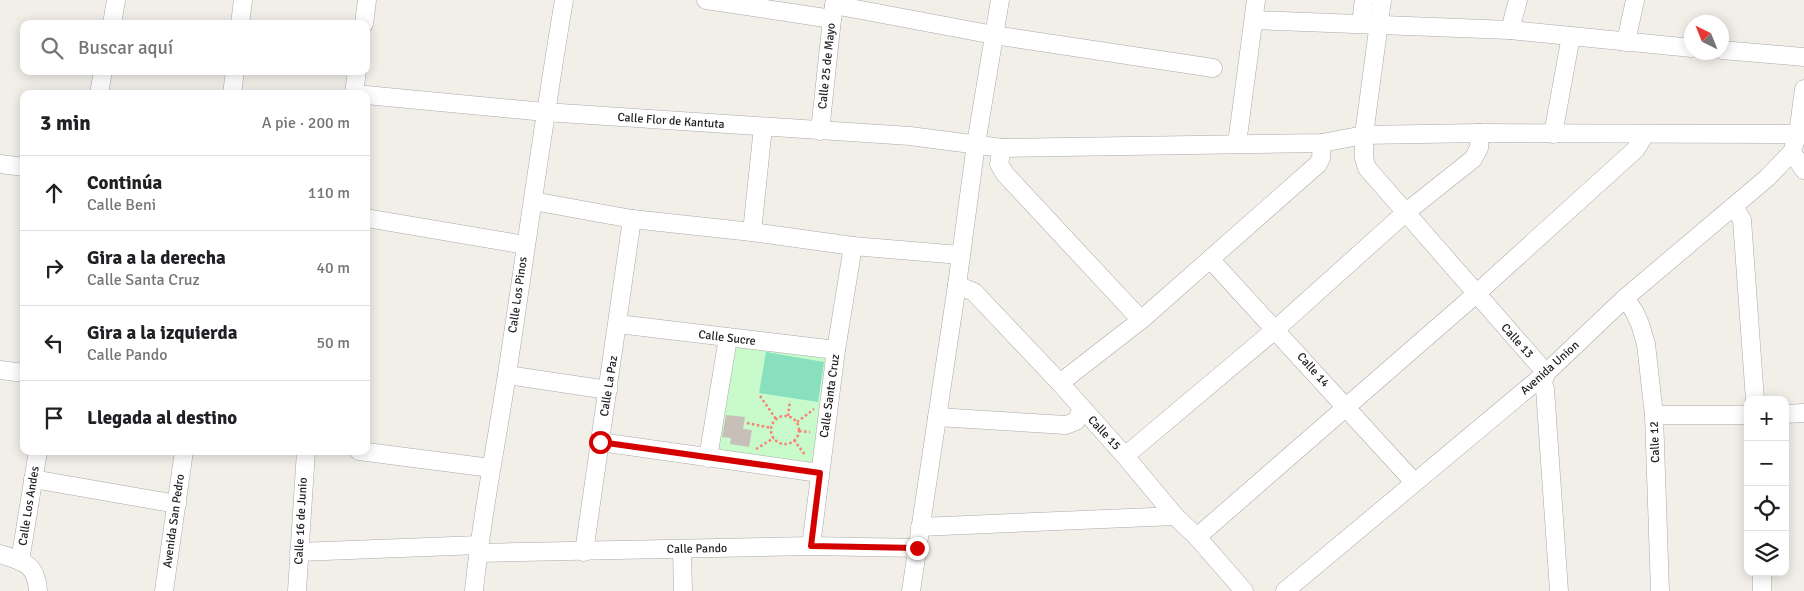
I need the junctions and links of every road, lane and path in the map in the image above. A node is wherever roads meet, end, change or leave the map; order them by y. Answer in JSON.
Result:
{"nodes":[{"id":1,"x":116,"y":0,"type":"edge"},
{"id":2,"x":243,"y":0,"type":"edge"},
{"id":3,"x":367,"y":0,"type":"edge"},
{"id":4,"x":564,"y":0,"type":"edge"},
{"id":5,"x":706,"y":0,"type":"edge"},
{"id":6,"x":1000,"y":0,"type":"edge"},
{"id":7,"x":1256,"y":0,"type":"edge"},
{"id":8,"x":1364,"y":0,"type":"edge"},
{"id":9,"x":1382,"y":0,"type":"edge"},
{"id":10,"x":1518,"y":0,"type":"edge"},
{"id":11,"x":1635,"y":0,"type":"edge"},
{"id":12,"x":834,"y":8,"type":"edge"},
{"id":13,"x":113,"y":20,"type":"edge"},
{"id":14,"x":240,"y":20,"type":"edge"},
{"id":15,"x":364,"y":20,"type":"edge"},
{"id":16,"x":1254,"y":20,"type":"junction"},
{"id":17,"x":1370,"y":24,"type":"junction"},
{"id":18,"x":1510,"y":30,"type":"junction"},
{"id":19,"x":994,"y":35,"type":"junction"},
{"id":20,"x":1571,"y":36,"type":"junction"},
{"id":21,"x":1626,"y":42,"type":"junction"},
{"id":22,"x":1684,"y":47,"type":"edge"},
{"id":23,"x":1729,"y":51,"type":"edge"},
{"id":24,"x":1804,"y":57,"type":"edge"},
{"id":25,"x":1212,"y":68,"type":"dead end"},
{"id":26,"x":102,"y":75,"type":"edge"},
{"id":27,"x":234,"y":75,"type":"edge"},
{"id":28,"x":356,"y":75,"type":"edge"},
{"id":29,"x":1804,"y":89,"type":"edge"},
{"id":30,"x":100,"y":90,"type":"edge"},
{"id":31,"x":233,"y":90,"type":"edge"},
{"id":32,"x":355,"y":90,"type":"edge"},
{"id":33,"x":370,"y":95,"type":"edge"},
{"id":34,"x":545,"y":112,"type":"junction"},
{"id":35,"x":763,"y":127,"type":"junction"},
{"id":36,"x":820,"y":131,"type":"junction"},
{"id":37,"x":1480,"y":133,"type":"junction"},
{"id":38,"x":1554,"y":134,"type":"junction"},
{"id":39,"x":1645,"y":134,"type":"junction"},
{"id":40,"x":1798,"y":134,"type":"junction"},
{"id":41,"x":1364,"y":135,"type":"junction"},
{"id":42,"x":1322,"y":143,"type":"junction"},
{"id":43,"x":976,"y":144,"type":"junction"},
{"id":44,"x":1237,"y":144,"type":"junction"},
{"id":45,"x":1002,"y":148,"type":"junction"},
{"id":46,"x":1792,"y":152,"type":"junction"},
{"id":47,"x":0,"y":164,"type":"edge"},
{"id":48,"x":20,"y":166,"type":"edge"},
{"id":49,"x":1804,"y":170,"type":"edge"},
{"id":50,"x":533,"y":201,"type":"junction"},
{"id":51,"x":1734,"y":206,"type":"junction"},
{"id":52,"x":1405,"y":213,"type":"junction"},
{"id":53,"x":370,"y":219,"type":"edge"},
{"id":54,"x":632,"y":219,"type":"junction"},
{"id":55,"x":752,"y":232,"type":"junction"},
{"id":56,"x":525,"y":245,"type":"junction"},
{"id":57,"x":853,"y":246,"type":"junction"},
{"id":58,"x":960,"y":256,"type":"junction"},
{"id":59,"x":1210,"y":259,"type":"junction"},
{"id":60,"x":957,"y":285,"type":"junction"},
{"id":61,"x":1476,"y":294,"type":"junction"},
{"id":62,"x":1625,"y":298,"type":"junction"},
{"id":63,"x":1141,"y":320,"type":"junction"},
{"id":64,"x":618,"y":324,"type":"junction"},
{"id":65,"x":1276,"y":329,"type":"junction"},
{"id":66,"x":728,"y":338,"type":"junction"},
{"id":67,"x":836,"y":350,"type":"junction"},
{"id":68,"x":0,"y":370,"type":"edge"},
{"id":69,"x":20,"y":372,"type":"edge"},
{"id":70,"x":1546,"y":373,"type":"junction"},
{"id":71,"x":507,"y":376,"type":"junction"},
{"id":72,"x":1060,"y":383,"type":"junction"},
{"id":73,"x":608,"y":390,"type":"junction"},
{"id":74,"x":760,"y":396,"type":"dead end"},
{"id":75,"x":1755,"y":396,"type":"edge"},
{"id":76,"x":790,"y":401,"type":"dead end"},
{"id":77,"x":820,"y":405,"type":"dead end"},
{"id":78,"x":1346,"y":407,"type":"junction"},
{"id":79,"x":1082,"y":409,"type":"junction"},
{"id":80,"x":1804,"y":413,"type":"edge"},
{"id":81,"x":1789,"y":414,"type":"edge"},
{"id":82,"x":1654,"y":415,"type":"junction"},
{"id":83,"x":1744,"y":415,"type":"edge"},
{"id":84,"x":788,"y":416,"type":"junction"},
{"id":85,"x":937,"y":417,"type":"junction"},
{"id":86,"x":776,"y":419,"type":"junction"},
{"id":87,"x":797,"y":422,"type":"junction"},
{"id":88,"x":746,"y":423,"type":"dead end"},
{"id":89,"x":771,"y":428,"type":"junction"},
{"id":90,"x":799,"y":431,"type":"junction"},
{"id":91,"x":816,"y":433,"type":"dead end"},
{"id":92,"x":774,"y":438,"type":"junction"},
{"id":93,"x":600,"y":442,"type":"junction"},
{"id":94,"x":370,"y":452,"type":"edge"},
{"id":95,"x":750,"y":453,"type":"dead end"},
{"id":96,"x":37,"y":455,"type":"edge"},
{"id":97,"x":183,"y":455,"type":"edge"},
{"id":98,"x":306,"y":455,"type":"edge"},
{"id":99,"x":1125,"y":456,"type":"junction"},
{"id":100,"x":708,"y":458,"type":"junction"},
{"id":101,"x":491,"y":468,"type":"junction"},
{"id":102,"x":820,"y":473,"type":"junction"},
{"id":103,"x":33,"y":479,"type":"junction"},
{"id":104,"x":1414,"y":482,"type":"junction"},
{"id":105,"x":177,"y":504,"type":"junction"},
{"id":106,"x":1175,"y":516,"type":"junction"},
{"id":107,"x":920,"y":527,"type":"junction"},
{"id":108,"x":1197,"y":537,"type":"junction"},
{"id":109,"x":811,"y":546,"type":"junction"},
{"id":110,"x":917,"y":548,"type":"junction"},
{"id":111,"x":478,"y":549,"type":"junction"},
{"id":112,"x":682,"y":550,"type":"junction"},
{"id":113,"x":299,"y":552,"type":"junction"},
{"id":114,"x":584,"y":552,"type":"junction"},
{"id":115,"x":0,"y":554,"type":"edge"},
{"id":116,"x":20,"y":561,"type":"junction"},
{"id":117,"x":1762,"y":576,"type":"edge"},
{"id":118,"x":38,"y":591,"type":"edge"},
{"id":119,"x":164,"y":591,"type":"edge"},
{"id":120,"x":297,"y":591,"type":"edge"},
{"id":121,"x":474,"y":591,"type":"edge"},
{"id":122,"x":683,"y":591,"type":"edge"},
{"id":123,"x":911,"y":591,"type":"edge"},
{"id":124,"x":1244,"y":591,"type":"edge"},
{"id":125,"x":1285,"y":591,"type":"edge"},
{"id":126,"x":1559,"y":591,"type":"edge"},
{"id":127,"x":1660,"y":591,"type":"edge"},
{"id":128,"x":1762,"y":591,"type":"edge"}],
"edges":[{"from":1,"to":13,"type":"street"},
{"from":2,"to":14,"type":"street"},
{"from":3,"to":15,"type":"street"},
{"from":4,"to":34,"type":"street","name":"Calle Los Pinos"},
{"from":5,"to":12,"type":"street"},
{"from":6,"to":19,"type":"street"},
{"from":7,"to":16,"type":"street"},
{"from":8,"to":17,"type":"street"},
{"from":9,"to":17,"type":"street"},
{"from":10,"to":18,"type":"street"},
{"from":11,"to":21,"type":"street"},
{"from":12,"to":19,"type":"street"},
{"from":12,"to":36,"type":"street","name":"Calle 25 de Mayo"},
{"from":16,"to":17,"type":"street"},
{"from":16,"to":44,"type":"street"},
{"from":17,"to":18,"type":"street"},
{"from":17,"to":41,"type":"street","name":"Calle 13"},
{"from":18,"to":20,"type":"street"},
{"from":19,"to":25,"type":"street"},
{"from":19,"to":43,"type":"street"},
{"from":20,"to":21,"type":"street"},
{"from":20,"to":38,"type":"street"},
{"from":21,"to":22,"type":"street"},
{"from":23,"to":24,"type":"street"},
{"from":26,"to":30,"type":"street"},
{"from":27,"to":31,"type":"street"},
{"from":28,"to":32,"type":"street"},
{"from":29,"to":40,"type":"street"},
{"from":33,"to":34,"type":"street","name":"Calle Flor de Kantuta"},
{"from":34,"to":35,"type":"street","name":"Calle Flor de Kantuta"},
{"from":34,"to":50,"type":"street","name":"Calle Los Pinos"},
{"from":35,"to":36,"type":"street","name":"Calle Flor de Kantuta"},
{"from":35,"to":55,"type":"street"},
{"from":36,"to":43,"type":"street","name":"Calle Flor de Kantuta"},
{"from":37,"to":38,"type":"street","name":"Calle Flor de Kantuta"},
{"from":37,"to":41,"type":"street","name":"Calle Flor de Kantuta"},
{"from":37,"to":52,"type":"street"},
{"from":38,"to":39,"type":"street","name":"Calle Flor de Kantuta"},
{"from":39,"to":40,"type":"street","name":"Calle Flor de Kantuta"},
{"from":39,"to":61,"type":"street"},
{"from":40,"to":46,"type":"street"},
{"from":41,"to":42,"type":"street","name":"Calle Flor de Kantuta"},
{"from":41,"to":52,"type":"street","name":"Calle 13"},
{"from":42,"to":44,"type":"street","name":"Calle Flor de Kantuta"},
{"from":42,"to":59,"type":"street"},
{"from":43,"to":45,"type":"street","name":"Calle Flor de Kantuta"},
{"from":43,"to":58,"type":"street"},
{"from":44,"to":45,"type":"street","name":"Calle Flor de Kantuta"},
{"from":45,"to":63,"type":"street"},
{"from":46,"to":49,"type":"street"},
{"from":46,"to":51,"type":"street","name":"Avenida Union"},
{"from":47,"to":48,"type":"street"},
{"from":50,"to":54,"type":"street"},
{"from":50,"to":56,"type":"street","name":"Calle Los Pinos"},
{"from":51,"to":62,"type":"street","name":"Avenida Union"},
{"from":51,"to":75,"type":"street"},
{"from":52,"to":61,"type":"street","name":"Calle 13"},
{"from":52,"to":65,"type":"street"},
{"from":53,"to":56,"type":"street"},
{"from":54,"to":55,"type":"street"},
{"from":54,"to":64,"type":"street","name":"Calle La Paz"},
{"from":55,"to":57,"type":"street"},
{"from":56,"to":71,"type":"street","name":"Calle Los Pinos"},
{"from":57,"to":58,"type":"street"},
{"from":57,"to":67,"type":"street","name":"Calle Santa Cruz"},
{"from":58,"to":60,"type":"street"},
{"from":59,"to":63,"type":"street"},
{"from":59,"to":65,"type":"street","name":"Calle 14"},
{"from":60,"to":72,"type":"street","name":"Calle 15"},
{"from":60,"to":85,"type":"street"},
{"from":61,"to":70,"type":"street","name":"Calle 13"},
{"from":61,"to":78,"type":"street"},
{"from":62,"to":70,"type":"street","name":"Avenida Union"},
{"from":62,"to":82,"type":"street","name":"Calle 12"},
{"from":63,"to":72,"type":"street"},
{"from":64,"to":66,"type":"street","name":"Calle Sucre"},
{"from":64,"to":73,"type":"street","name":"Calle La Paz"},
{"from":65,"to":78,"type":"street","name":"Calle 14"},
{"from":65,"to":99,"type":"street"},
{"from":66,"to":67,"type":"street","name":"Calle Sucre"},
{"from":66,"to":100,"type":"street"},
{"from":67,"to":102,"type":"street","name":"Calle Santa Cruz"},
{"from":68,"to":69,"type":"street"},
{"from":70,"to":104,"type":"street","name":"Avenida Union"},
{"from":70,"to":126,"type":"street"},
{"from":71,"to":73,"type":"street"},
{"from":71,"to":101,"type":"street","name":"Calle Los Pinos"},
{"from":72,"to":79,"type":"street","name":"Calle 15"},
{"from":73,"to":93,"type":"street","name":"Calle La Paz"},
{"from":74,"to":86,"type":"path"},
{"from":76,"to":84,"type":"path"},
{"from":77,"to":87,"type":"path"},
{"from":78,"to":104,"type":"street","name":"Calle 14"},
{"from":78,"to":108,"type":"street"},
{"from":79,"to":85,"type":"street"},
{"from":79,"to":99,"type":"street","name":"Calle 15"},
{"from":80,"to":81,"type":"street"},
{"from":82,"to":83,"type":"street"},
{"from":82,"to":127,"type":"street","name":"Calle 12"},
{"from":84,"to":86,"type":"path"},
{"from":84,"to":87,"type":"path"},
{"from":85,"to":107,"type":"street"},
{"from":86,"to":89,"type":"path"},
{"from":87,"to":90,"type":"path"},
{"from":88,"to":89,"type":"path"},
{"from":89,"to":92,"type":"path"},
{"from":90,"to":91,"type":"path"},
{"from":90,"to":92,"type":"path"},
{"from":92,"to":95,"type":"path"},
{"from":93,"to":100,"type":"street"},
{"from":93,"to":114,"type":"street","name":"Calle La Paz"},
{"from":94,"to":101,"type":"street"},
{"from":96,"to":103,"type":"street","name":"Calle Los Andes"},
{"from":97,"to":105,"type":"street","name":"Avenida San Pedro"},
{"from":98,"to":113,"type":"street","name":"Calle 16 de Junio"},
{"from":99,"to":106,"type":"street","name":"Calle 15"},
{"from":100,"to":102,"type":"street"},
{"from":101,"to":111,"type":"street","name":"Calle Los Pinos"},
{"from":102,"to":109,"type":"street","name":"Calle Santa Cruz"},
{"from":103,"to":105,"type":"street"},
{"from":103,"to":116,"type":"street","name":"Calle Los Andes"},
{"from":104,"to":125,"type":"street","name":"Avenida Union"},
{"from":105,"to":119,"type":"street","name":"Avenida San Pedro"},
{"from":106,"to":107,"type":"street"},
{"from":106,"to":108,"type":"street","name":"Calle 15"},
{"from":107,"to":110,"type":"street"},
{"from":108,"to":124,"type":"street","name":"Calle 15"},
{"from":109,"to":110,"type":"street","name":"Calle Pando"},
{"from":109,"to":112,"type":"street","name":"Calle Pando"},
{"from":110,"to":123,"type":"street"},
{"from":111,"to":113,"type":"street","name":"Calle Pando"},
{"from":111,"to":114,"type":"street","name":"Calle Pando"},
{"from":111,"to":121,"type":"street","name":"Calle Los Pinos"},
{"from":112,"to":114,"type":"street","name":"Calle Pando"},
{"from":112,"to":122,"type":"street"},
{"from":113,"to":120,"type":"street","name":"Calle 16 de Junio"},
{"from":115,"to":116,"type":"street"},
{"from":116,"to":118,"type":"street"},
{"from":117,"to":128,"type":"street"}]}
